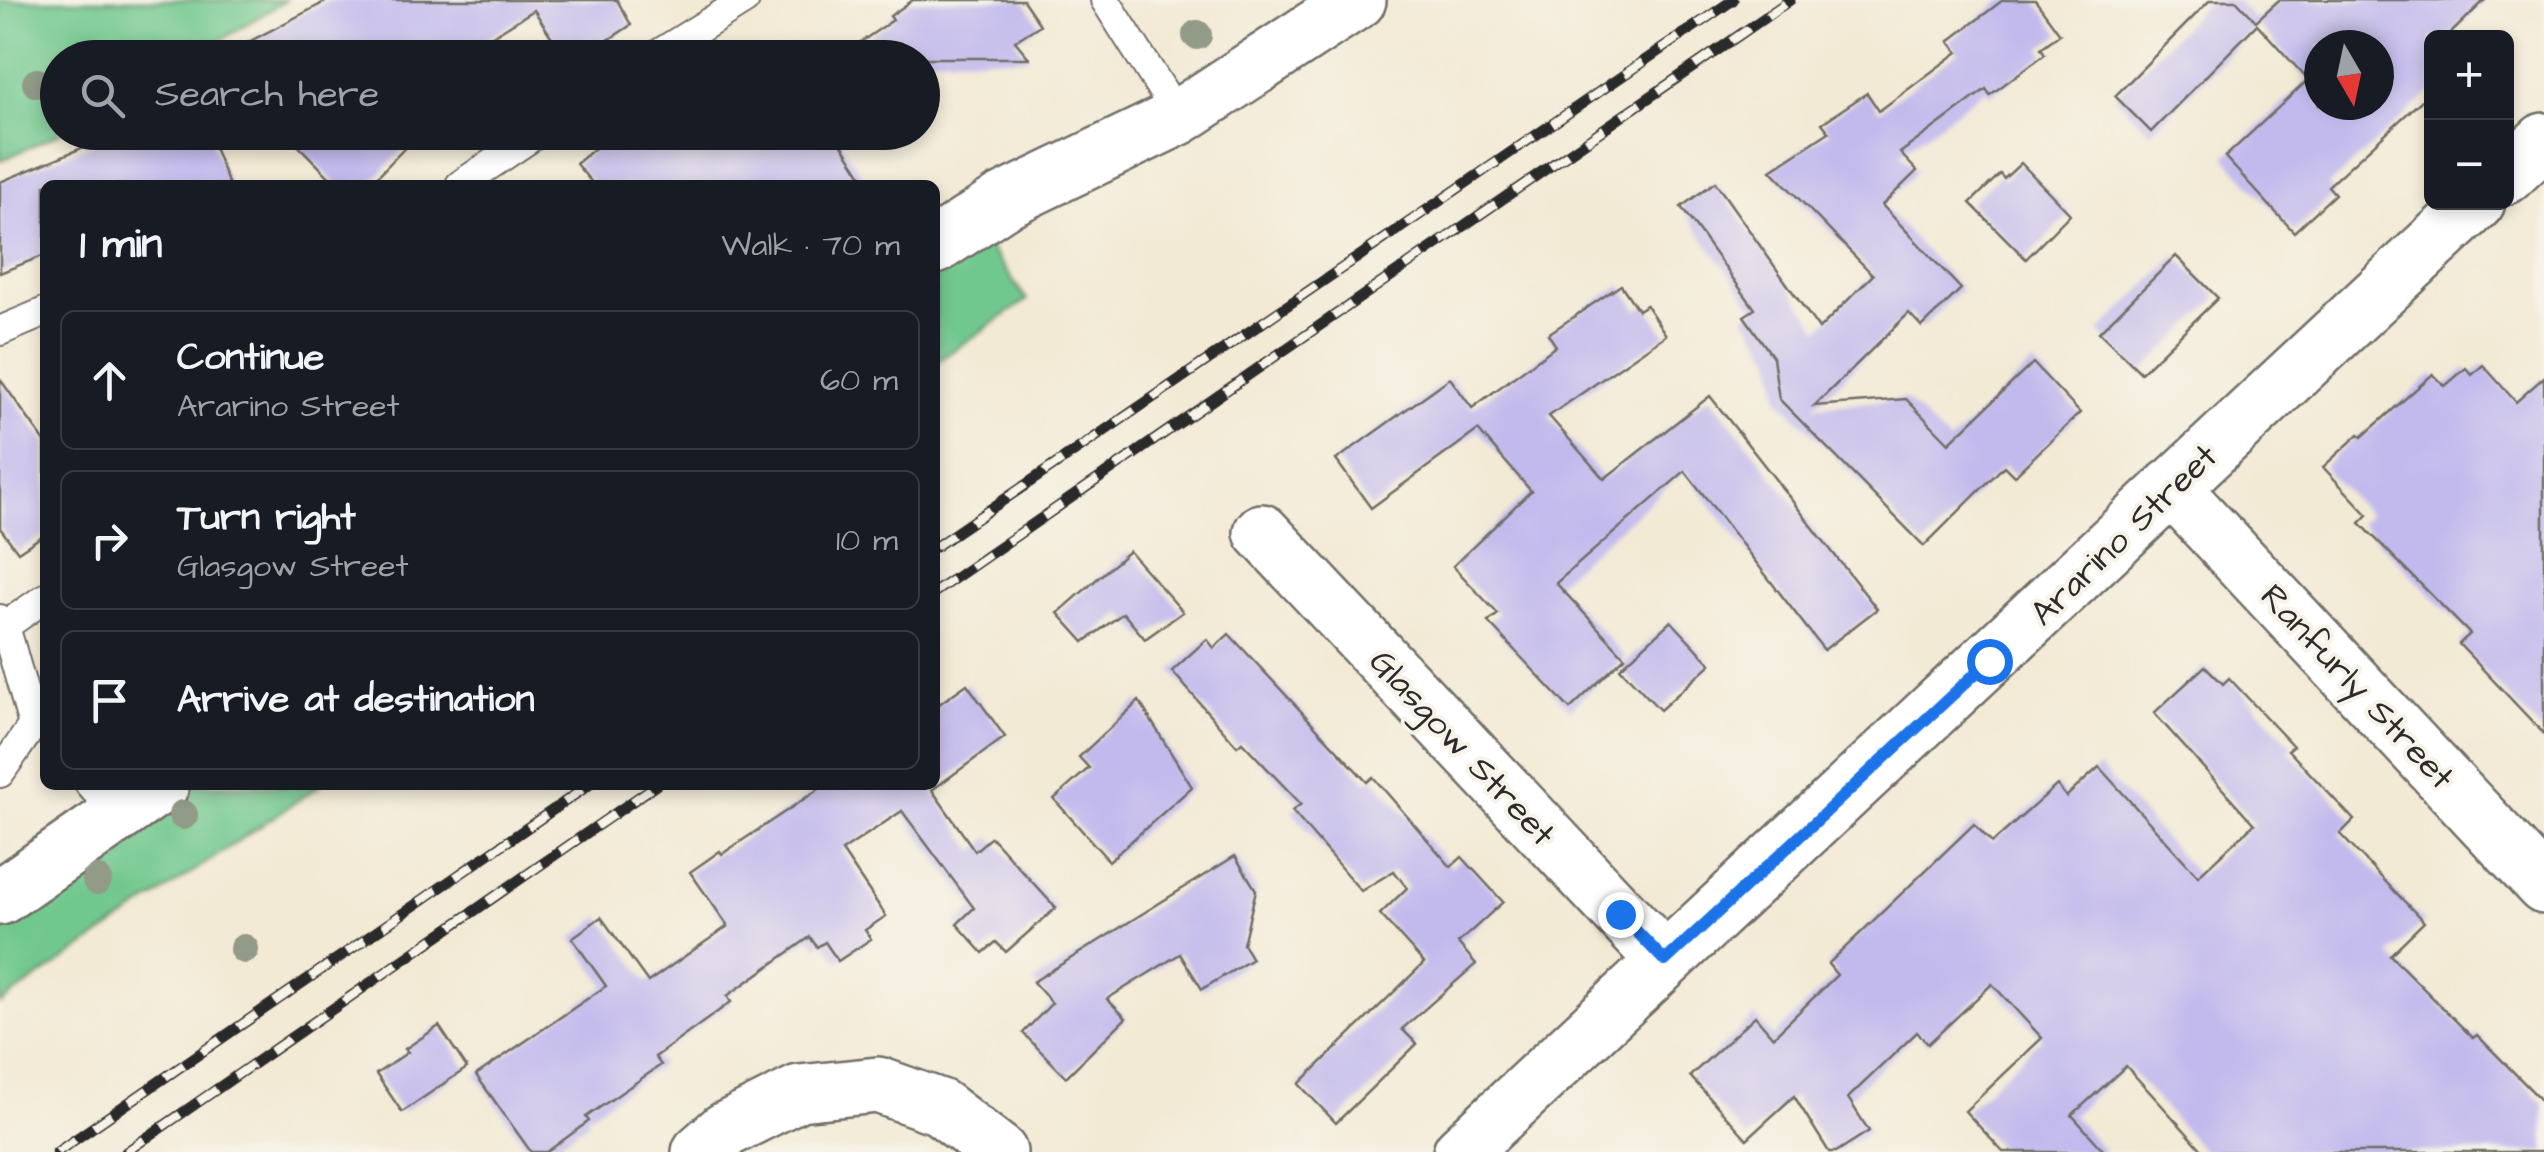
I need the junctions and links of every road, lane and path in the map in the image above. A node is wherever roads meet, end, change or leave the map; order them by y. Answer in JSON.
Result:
{"nodes":[{"id":1,"x":745,"y":0,"type":"edge"},
{"id":2,"x":1105,"y":0,"type":"edge"},
{"id":3,"x":1358,"y":0,"type":"edge"},
{"id":4,"x":681,"y":40,"type":"edge"},
{"id":5,"x":1179,"y":117,"type":"junction"},
{"id":6,"x":2544,"y":141,"type":"edge"},
{"id":7,"x":512,"y":150,"type":"edge"},
{"id":8,"x":2514,"y":169,"type":"edge"},
{"id":9,"x":467,"y":180,"type":"edge"},
{"id":10,"x":2469,"y":210,"type":"edge"},
{"id":11,"x":941,"y":242,"type":"edge"},
{"id":12,"x":40,"y":314,"type":"edge"},
{"id":13,"x":0,"y":331,"type":"edge"},
{"id":14,"x":2171,"y":486,"type":"junction"},
{"id":15,"x":1262,"y":532,"type":"dead end"},
{"id":16,"x":40,"y":601,"type":"edge"},
{"id":17,"x":3,"y":623,"type":"edge"},
{"id":18,"x":39,"y":732,"type":"edge"},
{"id":19,"x":0,"y":773,"type":"edge"},
{"id":20,"x":123,"y":795,"type":"edge"},
{"id":21,"x":2544,"y":886,"type":"edge"},
{"id":22,"x":0,"y":897,"type":"edge"},
{"id":23,"x":1665,"y":961,"type":"junction"},
{"id":24,"x":700,"y":1152,"type":"edge"},
{"id":25,"x":1000,"y":1152,"type":"edge"},
{"id":26,"x":1461,"y":1152,"type":"edge"}],
"edges":[{"from":1,"to":4,"type":"lane"},
{"from":2,"to":5,"type":"lane"},
{"from":3,"to":5,"type":"street"},
{"from":5,"to":11,"type":"street"},
{"from":6,"to":8,"type":"street"},
{"from":7,"to":9,"type":"lane"},
{"from":10,"to":14,"type":"street","name":"Ararino Street"},
{"from":12,"to":13,"type":"lane"},
{"from":14,"to":21,"type":"street","name":"Ranfurly Street"},
{"from":14,"to":23,"type":"street","name":"Ararino Street"},
{"from":15,"to":23,"type":"street","name":"Glasgow Street"},
{"from":16,"to":17,"type":"lane"},
{"from":17,"to":18,"type":"lane"},
{"from":18,"to":19,"type":"lane"},
{"from":20,"to":22,"type":"street"},
{"from":23,"to":26,"type":"street","name":"Ararino Street"},
{"from":24,"to":25,"type":"street"}]}
